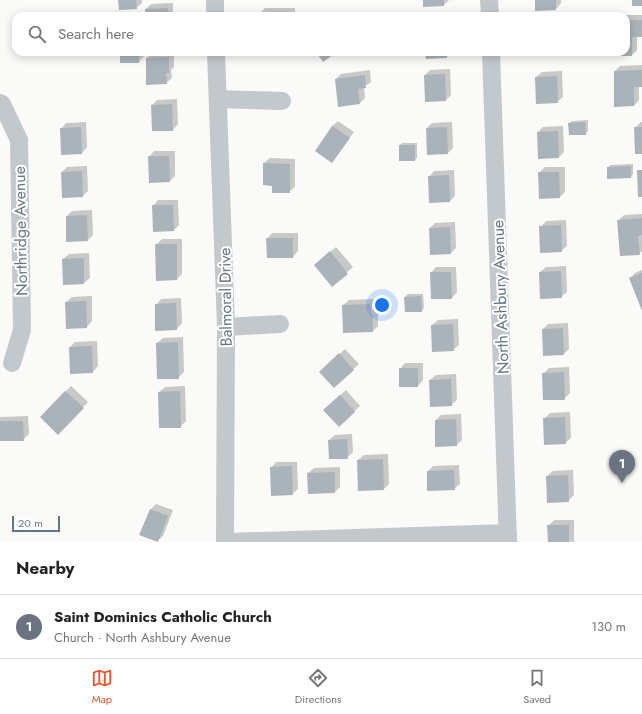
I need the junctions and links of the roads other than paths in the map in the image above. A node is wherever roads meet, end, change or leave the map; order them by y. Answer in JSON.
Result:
{"nodes":[{"id":1,"x":215,"y":0,"type":"edge"},
{"id":2,"x":489,"y":0,"type":"edge"},
{"id":3,"x":215,"y":12,"type":"edge"},
{"id":4,"x":490,"y":12,"type":"edge"},
{"id":5,"x":216,"y":56,"type":"edge"},
{"id":6,"x":491,"y":56,"type":"edge"},
{"id":7,"x":218,"y":99,"type":"junction"},
{"id":8,"x":282,"y":102,"type":"dead end"},
{"id":9,"x":0,"y":103,"type":"edge"},
{"id":10,"x":280,"y":324,"type":"dead end"},
{"id":11,"x":226,"y":327,"type":"junction"},
{"id":12,"x":12,"y":363,"type":"dead end"},
{"id":13,"x":508,"y":538,"type":"edge"},
{"id":14,"x":226,"y":542,"type":"edge"}],
"edges":[{"from":1,"to":3,"type":"street"},
{"from":2,"to":4,"type":"street"},
{"from":5,"to":7,"type":"street","name":"Balmoral Drive"},
{"from":6,"to":13,"type":"street","name":"North Ashbury Avenue"},
{"from":7,"to":8,"type":"street"},
{"from":7,"to":11,"type":"street","name":"Balmoral Drive"},
{"from":9,"to":12,"type":"street","name":"Northridge Avenue"},
{"from":10,"to":11,"type":"street"},
{"from":11,"to":14,"type":"street","name":"Balmoral Drive"},
{"from":13,"to":14,"type":"street","name":"Balmoral Drive"}]}
